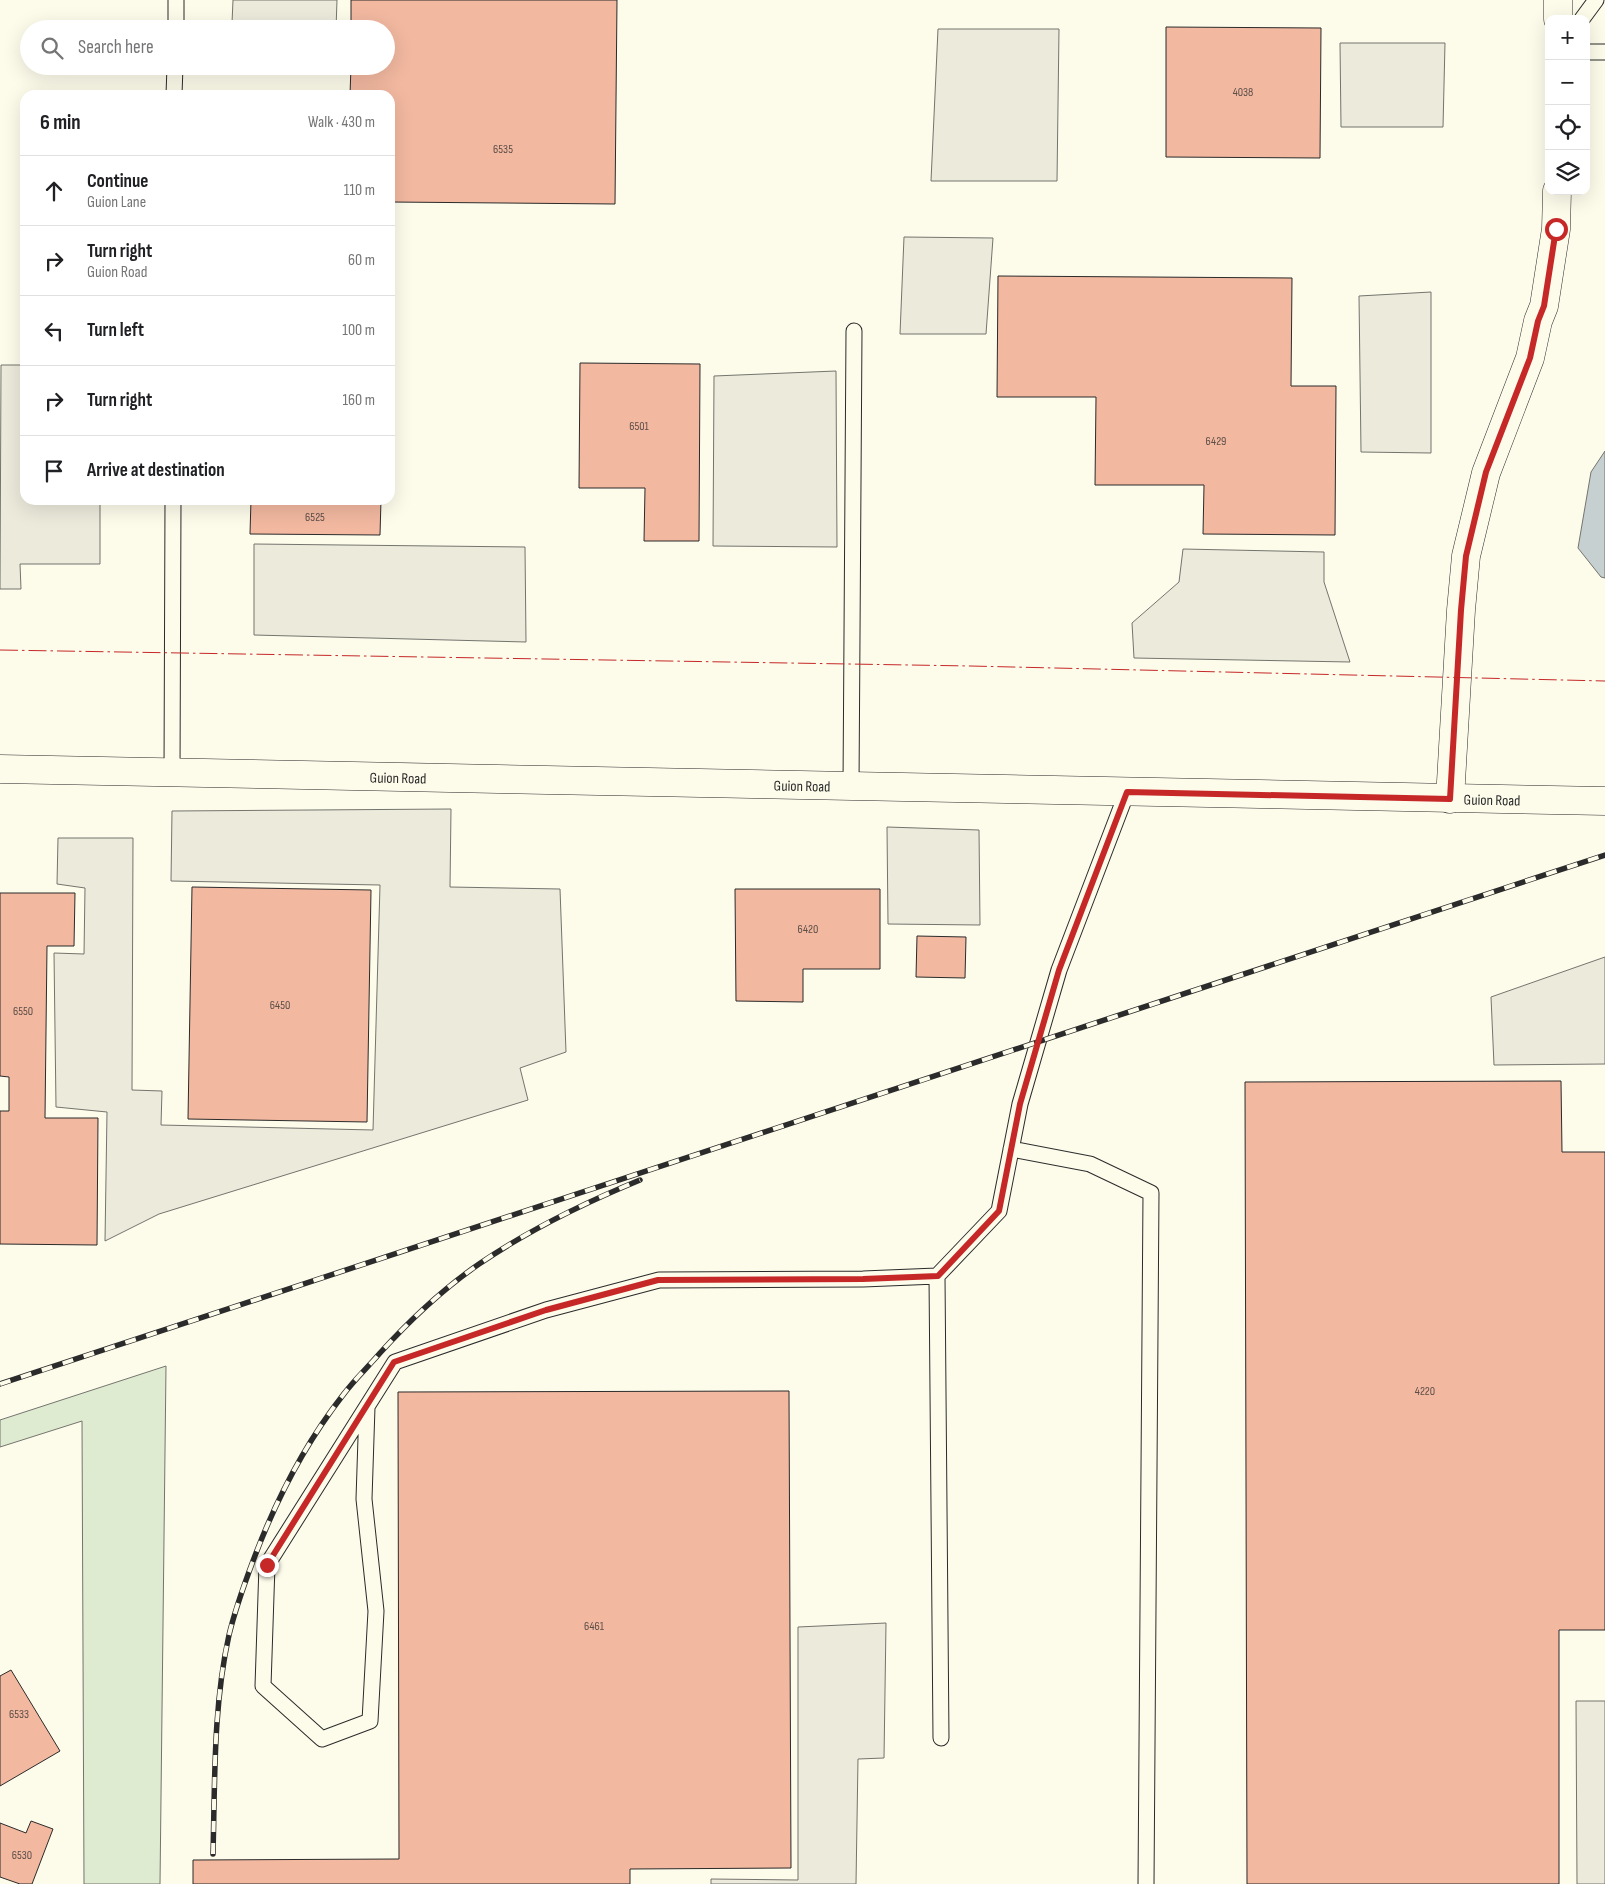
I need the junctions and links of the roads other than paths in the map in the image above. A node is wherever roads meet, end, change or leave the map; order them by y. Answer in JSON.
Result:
{"nodes":[{"id":1,"x":176,"y":0,"type":"edge"},
{"id":2,"x":1558,"y":0,"type":"edge"},
{"id":3,"x":1596,"y":0,"type":"edge"},
{"id":4,"x":1558,"y":15,"type":"edge"},
{"id":5,"x":1585,"y":15,"type":"edge"},
{"id":6,"x":176,"y":20,"type":"edge"},
{"id":7,"x":1590,"y":52,"type":"edge"},
{"id":8,"x":1605,"y":52,"type":"edge"},
{"id":9,"x":175,"y":75,"type":"edge"},
{"id":10,"x":174,"y":90,"type":"edge"},
{"id":11,"x":1557,"y":195,"type":"edge"},
{"id":12,"x":854,"y":331,"type":"dead end"},
{"id":13,"x":173,"y":505,"type":"edge"},
{"id":14,"x":0,"y":770,"type":"edge"},
{"id":15,"x":172,"y":773,"type":"junction"},
{"id":16,"x":851,"y":787,"type":"junction"},
{"id":17,"x":1127,"y":792,"type":"junction"},
{"id":18,"x":1450,"y":799,"type":"junction"},
{"id":19,"x":1605,"y":802,"type":"edge"},
{"id":20,"x":1011,"y":1149,"type":"junction"},
{"id":21,"x":938,"y":1276,"type":"junction"},
{"id":22,"x":367,"y":1406,"type":"junction"},
{"id":23,"x":941,"y":1738,"type":"dead end"},
{"id":24,"x":1146,"y":1884,"type":"edge"}],
"edges":[{"from":1,"to":6,"type":"lane"},
{"from":2,"to":4,"type":"street"},
{"from":3,"to":5,"type":"lane"},
{"from":7,"to":8,"type":"lane"},
{"from":9,"to":10,"type":"lane"},
{"from":11,"to":18,"type":"street"},
{"from":12,"to":16,"type":"lane"},
{"from":13,"to":15,"type":"lane"},
{"from":14,"to":15,"type":"street","name":"Guion Road"},
{"from":15,"to":16,"type":"street","name":"Guion Road"},
{"from":16,"to":17,"type":"street","name":"Guion Road"},
{"from":17,"to":18,"type":"street","name":"Guion Road"},
{"from":17,"to":20,"type":"lane"},
{"from":18,"to":19,"type":"street","name":"Guion Road"},
{"from":20,"to":21,"type":"lane"},
{"from":20,"to":24,"type":"lane"},
{"from":21,"to":22,"type":"lane"},
{"from":21,"to":23,"type":"lane"},
{"from":22,"to":22,"type":"lane"}]}
